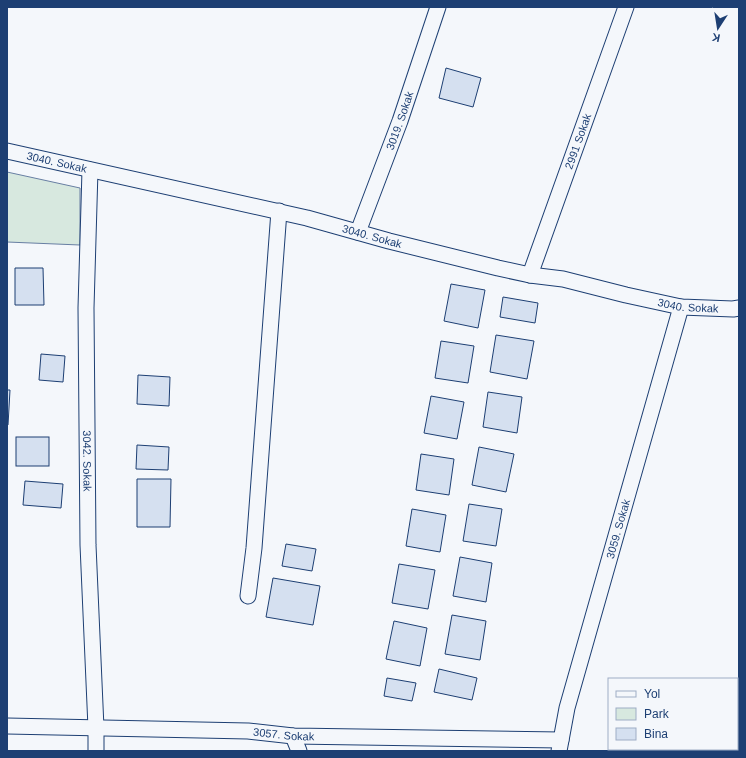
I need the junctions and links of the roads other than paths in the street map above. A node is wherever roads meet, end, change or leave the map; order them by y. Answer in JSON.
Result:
{"nodes":[{"id":1,"x":438,"y":7,"type":"edge"},
{"id":2,"x":626,"y":7,"type":"edge"},
{"id":3,"x":7,"y":151,"type":"edge"},
{"id":4,"x":90,"y":170,"type":"junction"},
{"id":5,"x":279,"y":211,"type":"junction"},
{"id":6,"x":358,"y":232,"type":"junction"},
{"id":7,"x":530,"y":275,"type":"junction"},
{"id":8,"x":681,"y":307,"type":"junction"},
{"id":9,"x":739,"y":308,"type":"edge"},
{"id":10,"x":248,"y":596,"type":"dead end"},
{"id":11,"x":7,"y":726,"type":"edge"},
{"id":12,"x":96,"y":728,"type":"junction"},
{"id":13,"x":292,"y":736,"type":"junction"},
{"id":14,"x":560,"y":746,"type":"edge"},
{"id":15,"x":96,"y":751,"type":"edge"},
{"id":16,"x":299,"y":751,"type":"edge"}],
"edges":[{"from":1,"to":6,"type":"street","name":"3019. Sokak"},
{"from":2,"to":7,"type":"street","name":"2991 Sokak"},
{"from":3,"to":4,"type":"street","name":"3040. Sokak"},
{"from":4,"to":5,"type":"street","name":"3040. Sokak"},
{"from":4,"to":12,"type":"street","name":"3042. Sokak"},
{"from":5,"to":6,"type":"street","name":"3040. Sokak"},
{"from":5,"to":10,"type":"street"},
{"from":6,"to":7,"type":"street","name":"3040. Sokak"},
{"from":7,"to":8,"type":"street","name":"3040. Sokak"},
{"from":8,"to":9,"type":"street","name":"3040. Sokak"},
{"from":8,"to":14,"type":"street","name":"3059. Sokak"},
{"from":11,"to":12,"type":"street","name":"3057. Sokak"},
{"from":12,"to":13,"type":"street","name":"3057. Sokak"},
{"from":12,"to":15,"type":"street","name":"3042. Sokak"},
{"from":13,"to":14,"type":"street","name":"3057. Sokak"},
{"from":13,"to":16,"type":"street"}]}
